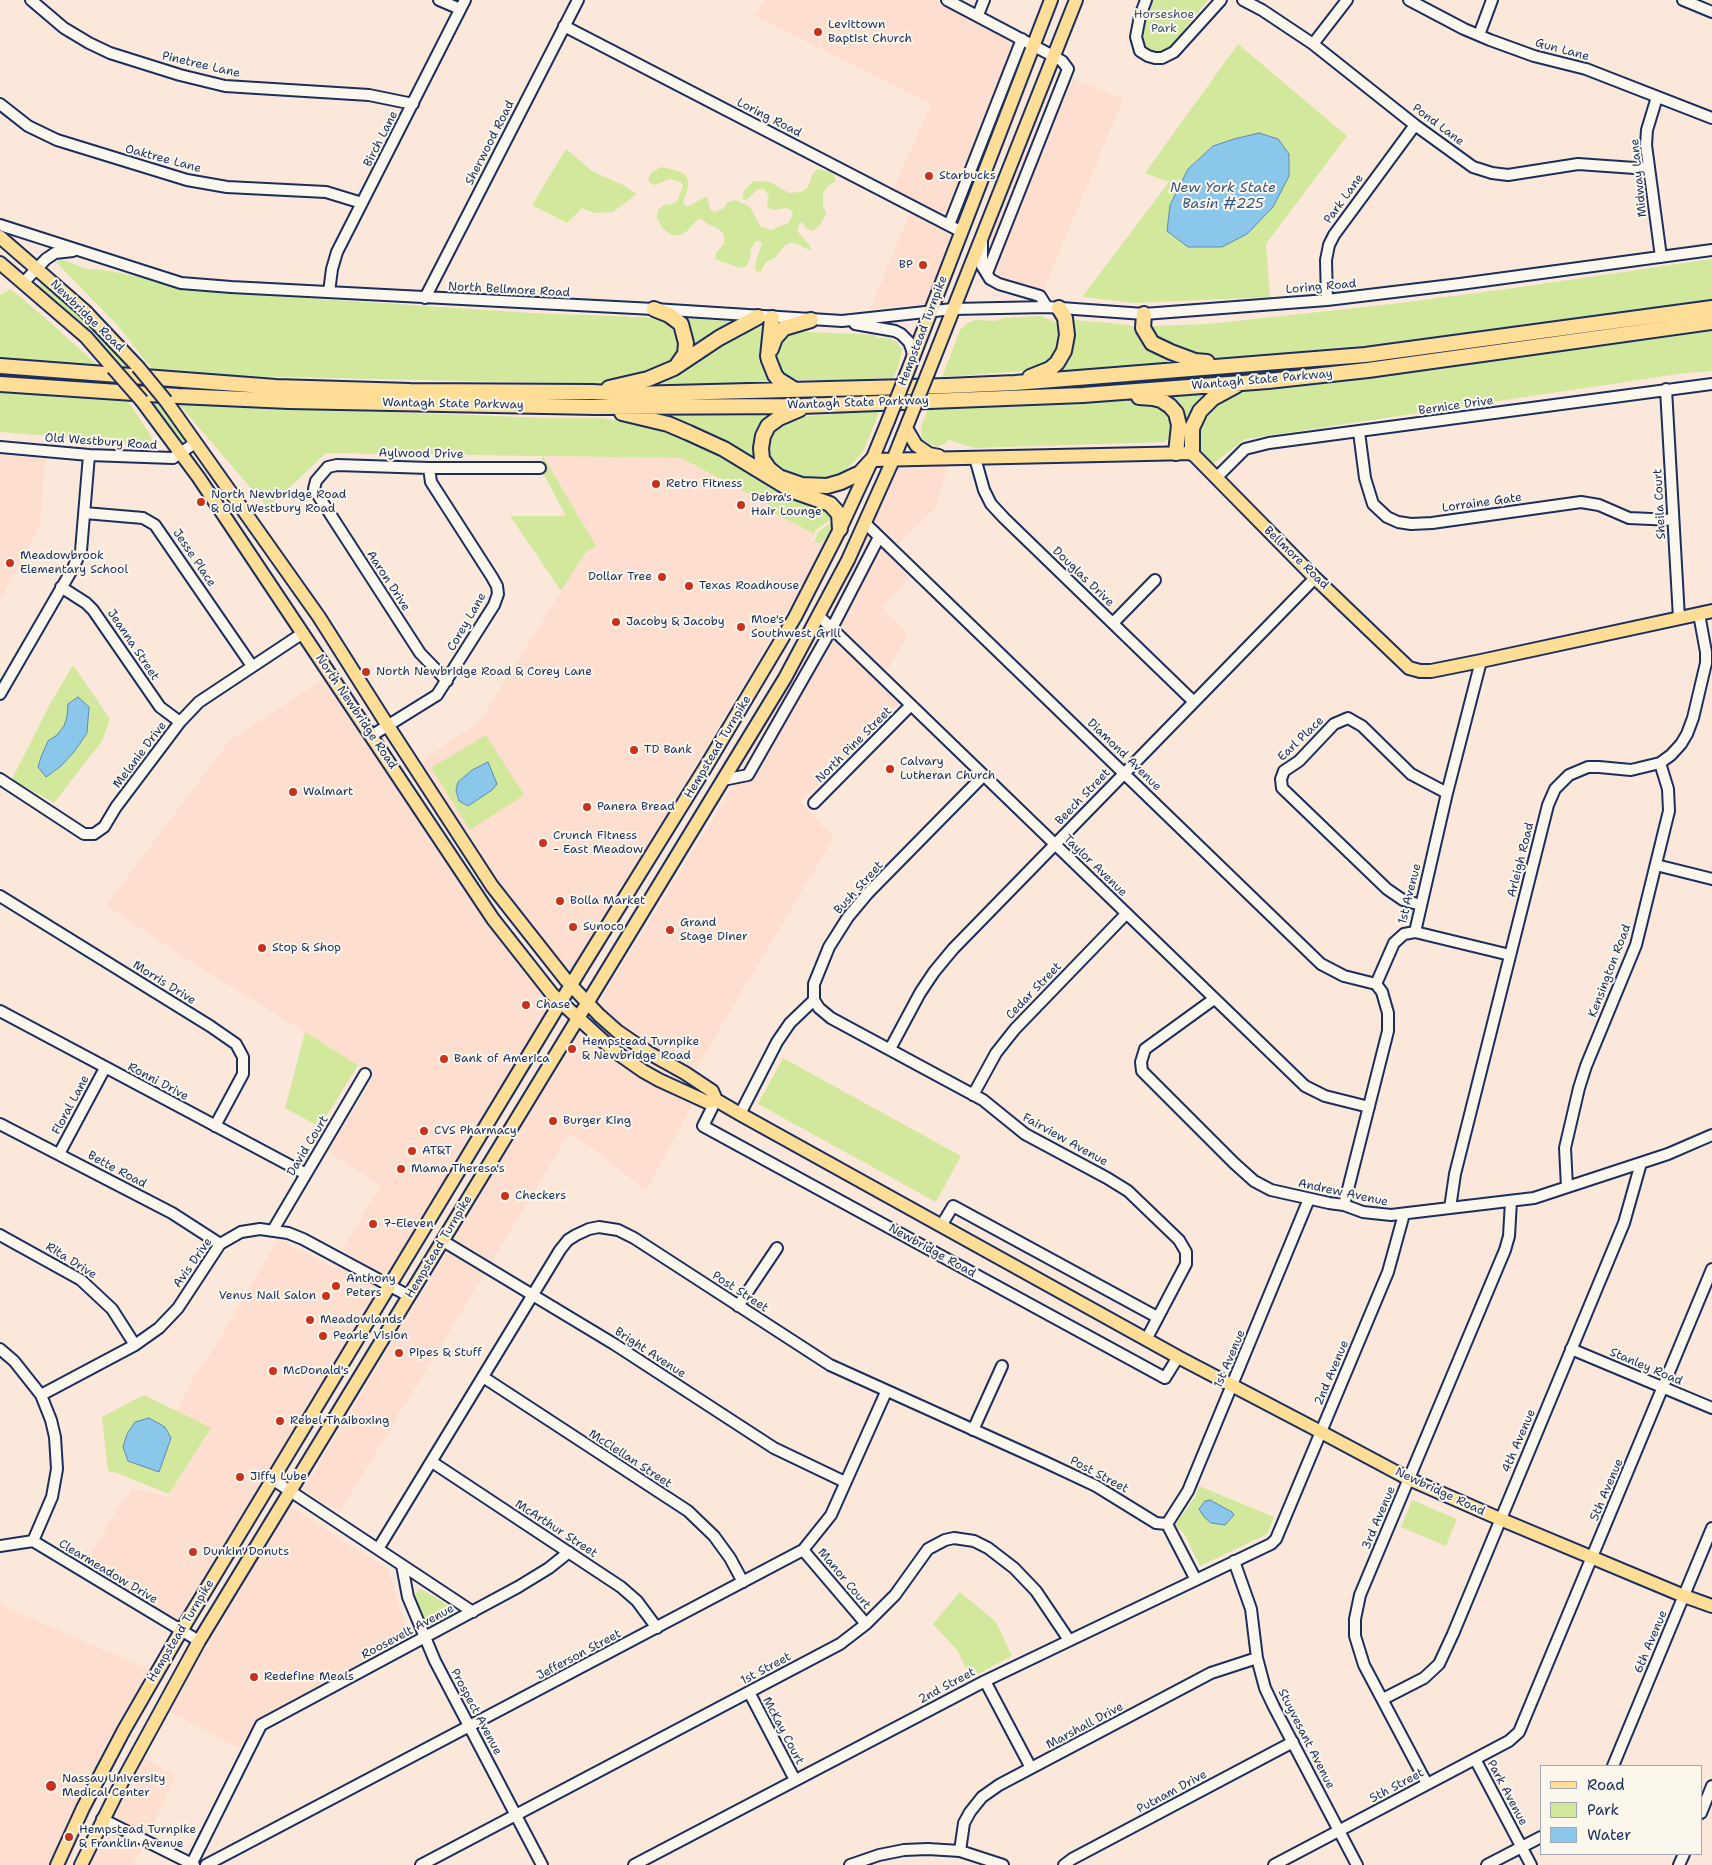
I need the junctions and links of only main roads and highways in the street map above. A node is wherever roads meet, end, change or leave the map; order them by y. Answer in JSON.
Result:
{"nodes":[{"id":1,"x":1051,"y":0,"type":"edge"},
{"id":2,"x":1076,"y":0,"type":"edge"},
{"id":3,"x":0,"y":237,"type":"edge"},
{"id":4,"x":0,"y":263,"type":"edge"},
{"id":5,"x":1053,"y":308,"type":"road end"},
{"id":6,"x":1712,"y":308,"type":"edge"},
{"id":7,"x":654,"y":310,"type":"road end"},
{"id":8,"x":1144,"y":314,"type":"road end"},
{"id":9,"x":811,"y":320,"type":"road end"},
{"id":10,"x":1712,"y":322,"type":"edge"},
{"id":11,"x":768,"y":356,"type":"junction"},
{"id":12,"x":1245,"y":365,"type":"junction"},
{"id":13,"x":0,"y":366,"type":"edge"},
{"id":14,"x":674,"y":368,"type":"junction"},
{"id":15,"x":1242,"y":382,"type":"junction"},
{"id":16,"x":1015,"y":383,"type":"junction"},
{"id":17,"x":0,"y":384,"type":"edge"},
{"id":18,"x":796,"y":391,"type":"junction"},
{"id":19,"x":592,"y":392,"type":"junction"},
{"id":20,"x":1083,"y":395,"type":"junction"},
{"id":21,"x":142,"y":401,"type":"joint"},
{"id":22,"x":166,"y":401,"type":"joint"},
{"id":23,"x":807,"y":406,"type":"junction"},
{"id":24,"x":596,"y":407,"type":"junction"},
{"id":25,"x":908,"y":424,"type":"junction"},
{"id":26,"x":1176,"y":453,"type":"junction"},
{"id":27,"x":1192,"y":453,"type":"junction"},
{"id":28,"x":953,"y":459,"type":"junction"},
{"id":29,"x":872,"y":460,"type":"junction"},
{"id":30,"x":893,"y":460,"type":"junction"},
{"id":31,"x":840,"y":529,"type":"junction"},
{"id":32,"x":1712,"y":611,"type":"edge"},
{"id":33,"x":795,"y":617,"type":"junction"},
{"id":34,"x":770,"y":704,"type":"junction"},
{"id":35,"x":446,"y":816,"type":"junction"},
{"id":36,"x":430,"y":824,"type":"junction"},
{"id":37,"x":571,"y":985,"type":"junction"},
{"id":38,"x":587,"y":1002,"type":"junction"},
{"id":39,"x":561,"y":1003,"type":"junction"},
{"id":40,"x":577,"y":1018,"type":"junction"},
{"id":41,"x":716,"y":1100,"type":"junction"},
{"id":42,"x":1712,"y":1606,"type":"edge"},
{"id":43,"x":57,"y":1865,"type":"edge"},
{"id":44,"x":81,"y":1865,"type":"edge"}],
"edges":[{"from":1,"to":29,"type":"main road","name":"Hempstead Turnpike","bridge":true},
{"from":2,"to":25,"type":"main road","name":"Hempstead Turnpike","bridge":true},
{"from":3,"to":22,"type":"main road","name":"Newbridge Road","bridge":true},
{"from":4,"to":21,"type":"main road","name":"Newbridge Road","bridge":true},
{"from":5,"to":16,"type":"highway"},
{"from":6,"to":12,"type":"highway","name":"Wantagh State Parkway"},
{"from":7,"to":14,"type":"highway"},
{"from":8,"to":12,"type":"highway"},
{"from":9,"to":11,"type":"highway"},
{"from":10,"to":15,"type":"highway","name":"Wantagh State Parkway"},
{"from":11,"to":14,"type":"highway"},
{"from":11,"to":18,"type":"highway"},
{"from":12,"to":16,"type":"highway","name":"Wantagh State Parkway"},
{"from":13,"to":19,"type":"highway","name":"Wantagh State Parkway"},
{"from":14,"to":19,"type":"highway"},
{"from":15,"to":20,"type":"highway","name":"Wantagh State Parkway"},
{"from":15,"to":27,"type":"highway"},
{"from":16,"to":18,"type":"highway","name":"Wantagh State Parkway"},
{"from":17,"to":24,"type":"highway","name":"Wantagh State Parkway"},
{"from":18,"to":19,"type":"highway","name":"Wantagh State Parkway"},
{"from":20,"to":23,"type":"highway","name":"Wantagh State Parkway"},
{"from":20,"to":26,"type":"highway"},
{"from":21,"to":36,"type":"main road","name":"North Newbridge Road"},
{"from":22,"to":35,"type":"main road","name":"North Newbridge Road"},
{"from":23,"to":24,"type":"highway","name":"Wantagh State Parkway"},
{"from":23,"to":29,"type":"highway"},
{"from":24,"to":31,"type":"highway"},
{"from":25,"to":28,"type":"main road"},
{"from":25,"to":30,"type":"main road","name":"Hempstead Turnpike"},
{"from":26,"to":27,"type":"main road"},
{"from":26,"to":28,"type":"main road"},
{"from":27,"to":32,"type":"main road","name":"Bellmore Road"},
{"from":28,"to":30,"type":"main road"},
{"from":29,"to":30,"type":"main road"},
{"from":29,"to":31,"type":"main road","name":"Hempstead Turnpike"},
{"from":30,"to":34,"type":"main road","name":"Hempstead Turnpike"},
{"from":31,"to":33,"type":"main road","name":"Hempstead Turnpike"},
{"from":33,"to":34,"type":"main road"},
{"from":33,"to":37,"type":"main road","name":"Hempstead Turnpike"},
{"from":34,"to":38,"type":"main road","name":"Hempstead Turnpike"},
{"from":35,"to":36,"type":"main road"},
{"from":35,"to":37,"type":"main road","name":"North Newbridge Road"},
{"from":36,"to":39,"type":"main road","name":"North Newbridge Road"},
{"from":37,"to":38,"type":"main road","name":"Newbridge Road"},
{"from":37,"to":39,"type":"main road","name":"Hempstead Turnpike"},
{"from":38,"to":40,"type":"main road","name":"Hempstead Turnpike"},
{"from":38,"to":41,"type":"main road","name":"Newbridge Road"},
{"from":39,"to":40,"type":"main road","name":"North Newbridge Road"},
{"from":39,"to":43,"type":"main road","name":"Hempstead Turnpike"},
{"from":40,"to":41,"type":"main road","name":"Newbridge Road"},
{"from":40,"to":44,"type":"main road","name":"Hempstead Turnpike"},
{"from":41,"to":42,"type":"main road","name":"Newbridge Road"}]}
